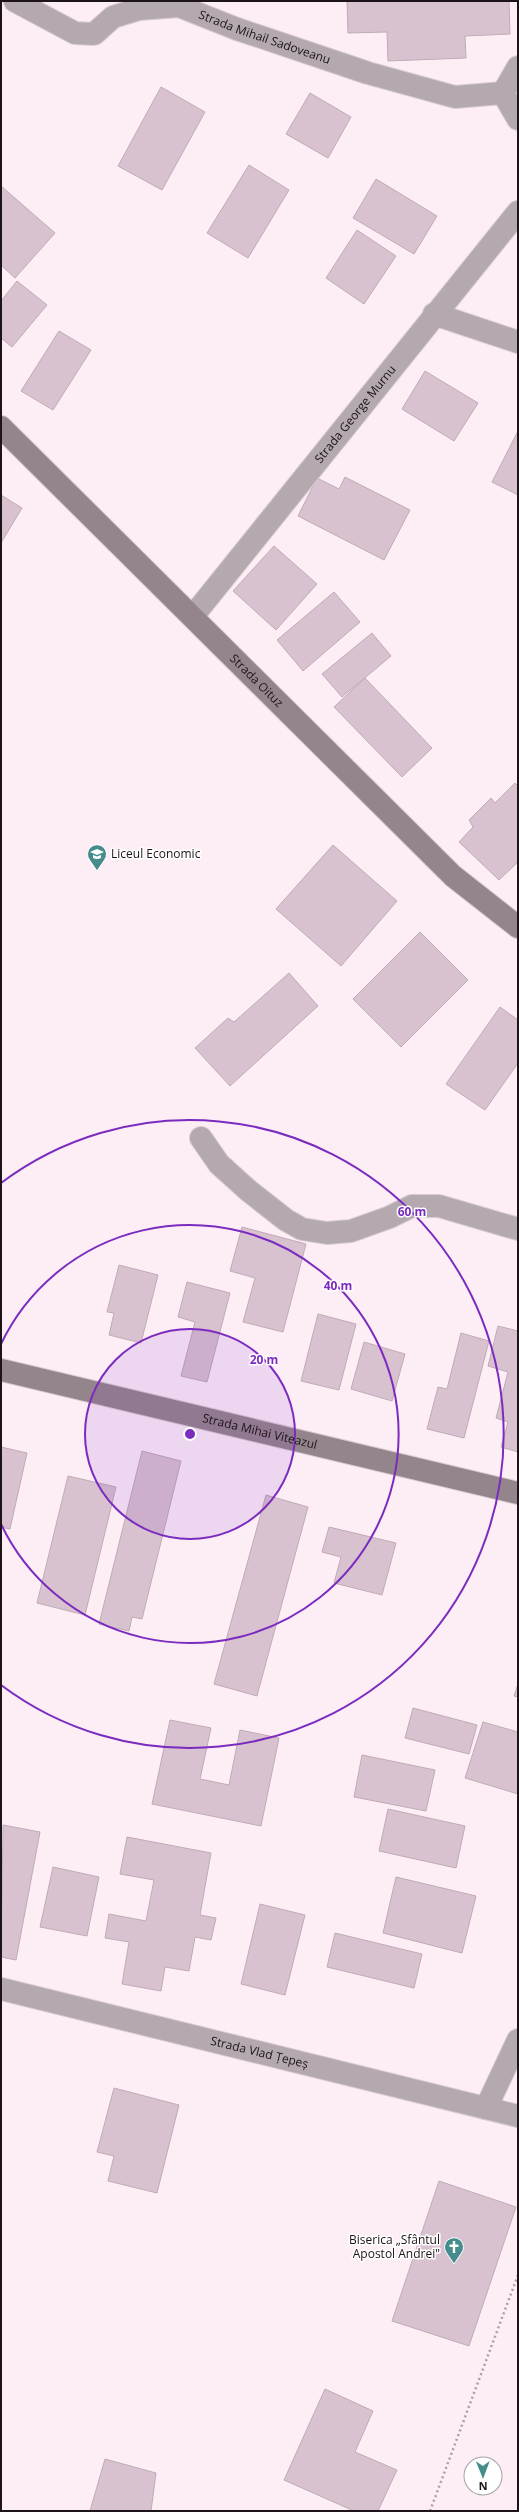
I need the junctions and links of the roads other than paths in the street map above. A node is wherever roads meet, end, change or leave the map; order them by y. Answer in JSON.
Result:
{"nodes":[{"id":1,"x":15,"y":1,"type":"edge"},
{"id":2,"x":518,"y":66,"type":"edge"},
{"id":3,"x":503,"y":93,"type":"junction"},
{"id":4,"x":518,"y":119,"type":"edge"},
{"id":5,"x":518,"y":212,"type":"edge"},
{"id":6,"x":434,"y":314,"type":"junction"},
{"id":7,"x":518,"y":342,"type":"edge"},
{"id":8,"x":1,"y":427,"type":"edge"},
{"id":9,"x":193,"y":616,"type":"junction"},
{"id":10,"x":518,"y":927,"type":"edge"},
{"id":11,"x":201,"y":1138,"type":"dead end"},
{"id":12,"x":518,"y":1229,"type":"edge"},
{"id":13,"x":1,"y":1370,"type":"edge"},
{"id":14,"x":518,"y":1493,"type":"edge"},
{"id":15,"x":1,"y":1989,"type":"edge"},
{"id":16,"x":518,"y":2040,"type":"edge"},
{"id":17,"x":486,"y":2108,"type":"junction"},
{"id":18,"x":518,"y":2116,"type":"edge"}],
"edges":[{"from":1,"to":3,"type":"street","name":"Strada Mihail Sadoveanu"},
{"from":2,"to":3,"type":"street"},
{"from":3,"to":4,"type":"street"},
{"from":5,"to":6,"type":"street","name":"Strada George Murnu"},
{"from":6,"to":7,"type":"street"},
{"from":6,"to":9,"type":"street","name":"Strada George Murnu"},
{"from":8,"to":9,"type":"main road","name":"Strada Oituz"},
{"from":9,"to":10,"type":"main road","name":"Strada Oituz"},
{"from":11,"to":12,"type":"street"},
{"from":13,"to":14,"type":"main road","name":"Strada Mihai Viteazul"},
{"from":15,"to":17,"type":"street","name":"Strada Vlad Țepeș"},
{"from":16,"to":17,"type":"street"},
{"from":17,"to":18,"type":"street","name":"Strada Vlad Țepeș"}]}
